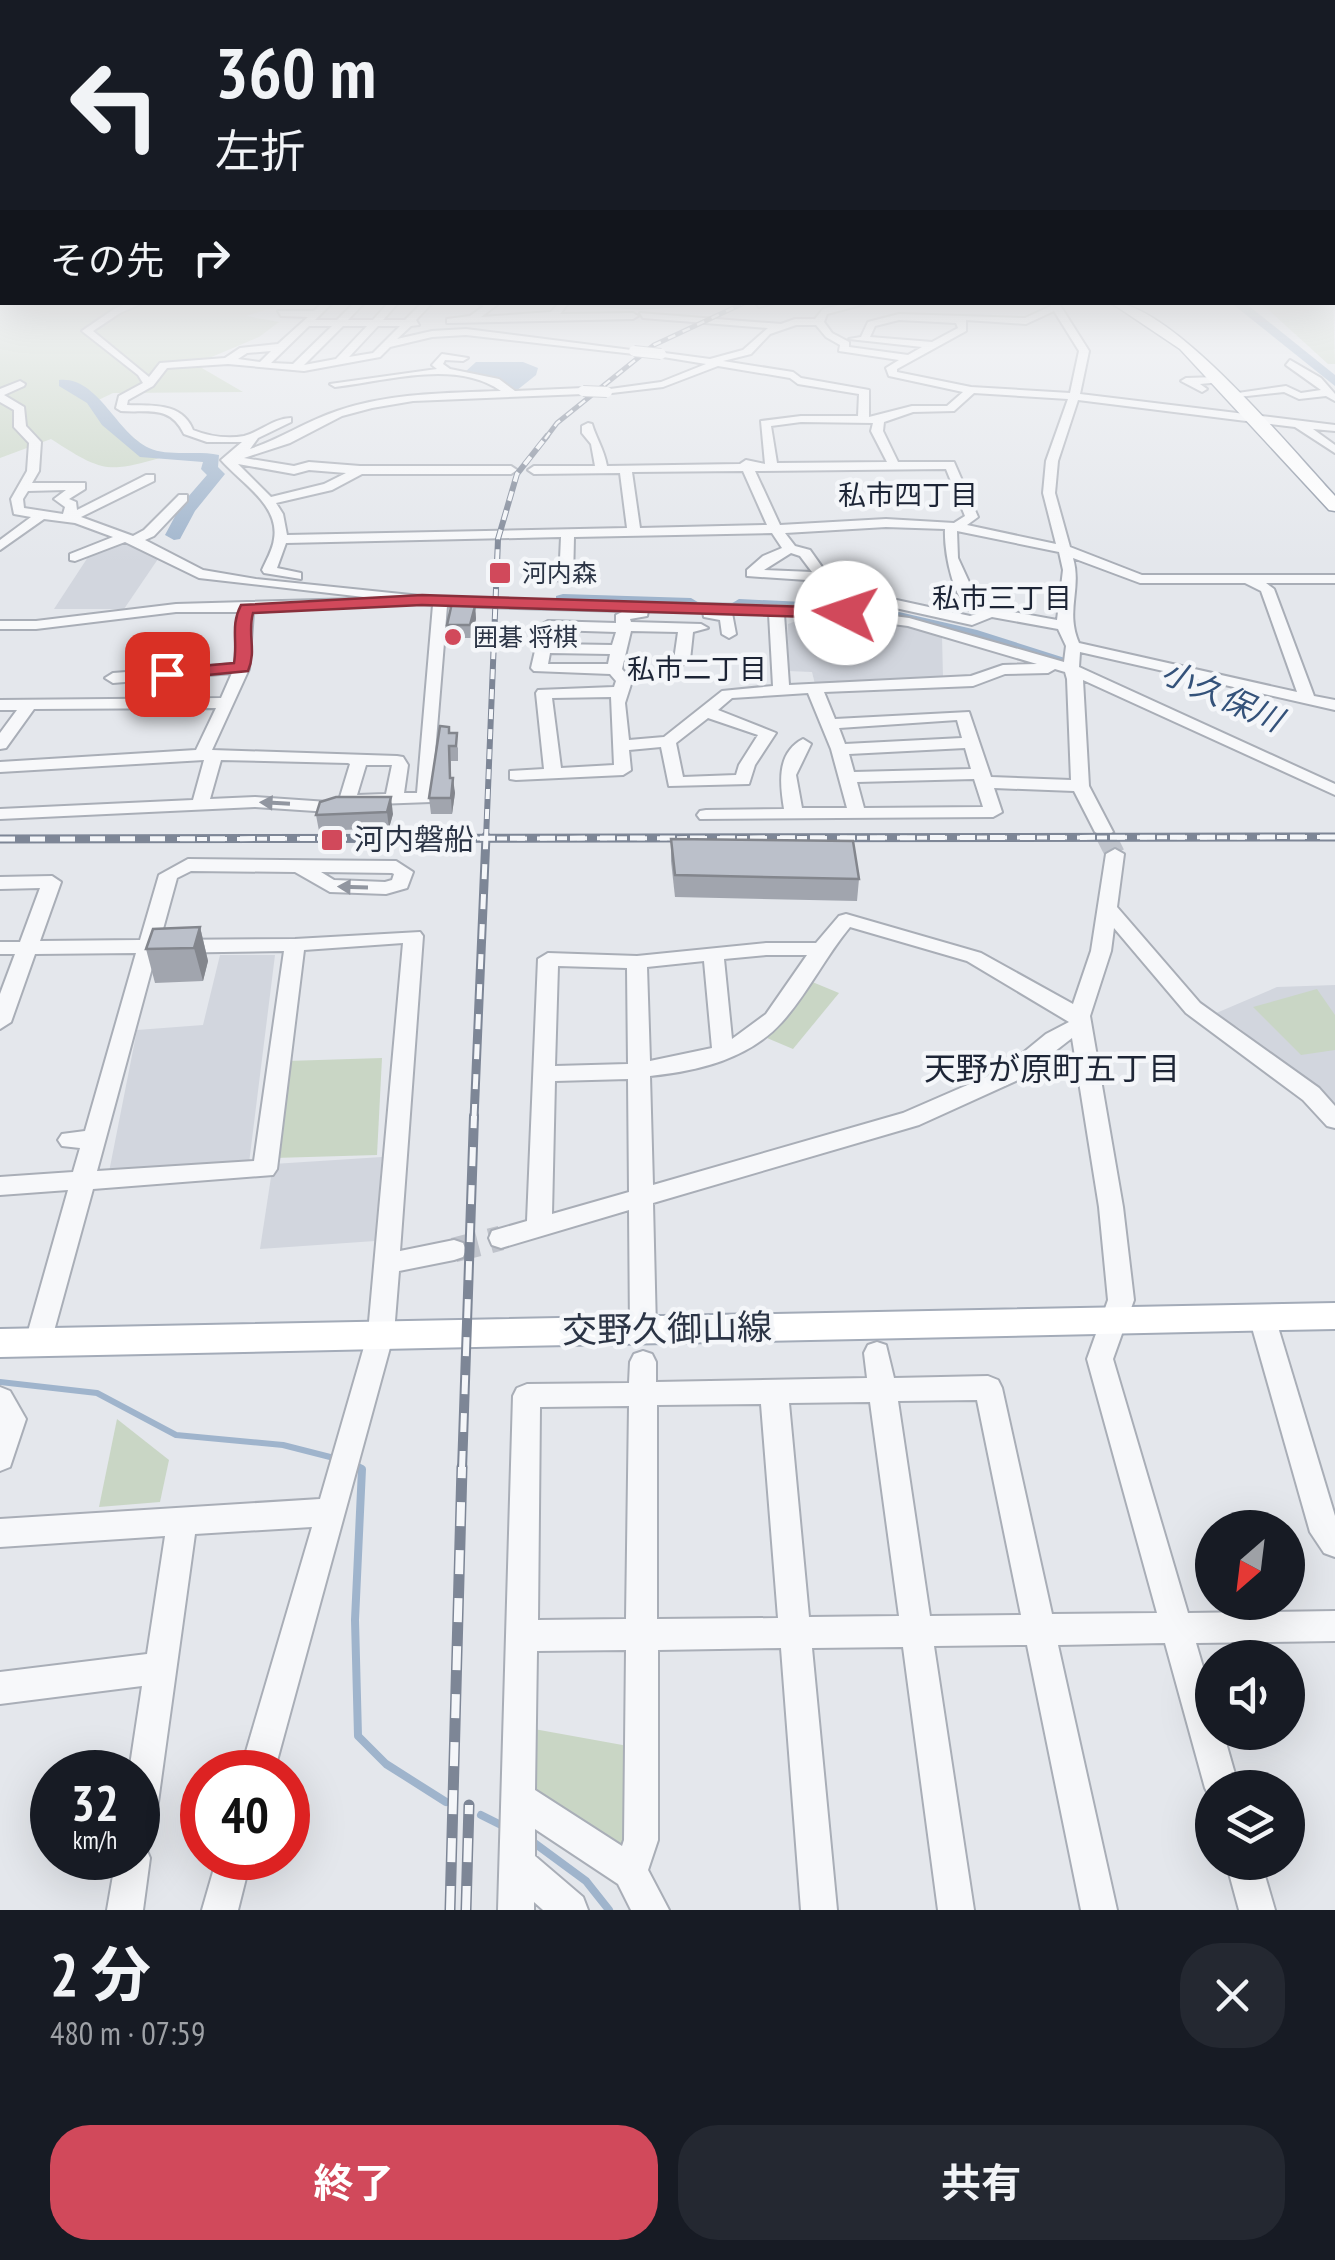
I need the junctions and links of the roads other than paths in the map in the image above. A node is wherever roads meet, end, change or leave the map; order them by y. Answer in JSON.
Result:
{"nodes":[{"id":1,"x":148,"y":385,"type":"edge"},
{"id":2,"x":500,"y":385,"type":"edge"},
{"id":3,"x":664,"y":385,"type":"edge"},
{"id":4,"x":830,"y":385,"type":"edge"},
{"id":5,"x":948,"y":385,"type":"edge"},
{"id":6,"x":1076,"y":385,"type":"edge"},
{"id":7,"x":1214,"y":385,"type":"edge"},
{"id":8,"x":24,"y":389,"type":"dead end"},
{"id":9,"x":971,"y":390,"type":"junction"},
{"id":10,"x":2,"y":393,"type":"edge"},
{"id":11,"x":511,"y":393,"type":"junction"},
{"id":12,"x":1038,"y":393,"type":"junction"},
{"id":13,"x":1230,"y":395,"type":"junction"},
{"id":14,"x":1074,"y":396,"type":"junction"},
{"id":15,"x":1328,"y":397,"type":"edge"},
{"id":16,"x":959,"y":402,"type":"junction"},
{"id":17,"x":1248,"y":416,"type":"junction"},
{"id":18,"x":863,"y":419,"type":"junction"},
{"id":19,"x":1335,"y":419,"type":"edge"},
{"id":20,"x":287,"y":420,"type":"dead end"},
{"id":21,"x":879,"y":420,"type":"junction"},
{"id":22,"x":1299,"y":423,"type":"junction"},
{"id":23,"x":588,"y":426,"type":"dead end"},
{"id":24,"x":1335,"y":428,"type":"edge"},
{"id":25,"x":250,"y":439,"type":"junction"},
{"id":26,"x":1335,"y":450,"type":"edge"},
{"id":27,"x":227,"y":460,"type":"junction"},
{"id":28,"x":893,"y":463,"type":"junction"},
{"id":29,"x":746,"y":464,"type":"junction"},
{"id":30,"x":771,"y":464,"type":"junction"},
{"id":31,"x":601,"y":468,"type":"junction"},
{"id":32,"x":625,"y":468,"type":"junction"},
{"id":33,"x":360,"y":470,"type":"junction"},
{"id":34,"x":511,"y":470,"type":"dead end"},
{"id":35,"x":534,"y":470,"type":"dead end"},
{"id":36,"x":150,"y":478,"type":"dead end"},
{"id":37,"x":28,"y":486,"type":"junction"},
{"id":38,"x":183,"y":498,"type":"dead end"},
{"id":39,"x":269,"y":501,"type":"junction"},
{"id":40,"x":1335,"y":506,"type":"edge"},
{"id":41,"x":38,"y":516,"type":"junction"},
{"id":42,"x":68,"y":519,"type":"junction"},
{"id":43,"x":953,"y":526,"type":"junction"},
{"id":44,"x":779,"y":529,"type":"junction"},
{"id":45,"x":634,"y":531,"type":"junction"},
{"id":46,"x":568,"y":534,"type":"junction"},
{"id":47,"x":130,"y":538,"type":"junction"},
{"id":48,"x":281,"y":539,"type":"junction"},
{"id":49,"x":0,"y":546,"type":"edge"},
{"id":50,"x":790,"y":549,"type":"junction"},
{"id":51,"x":1066,"y":550,"type":"junction"},
{"id":52,"x":75,"y":557,"type":"dead end"},
{"id":53,"x":822,"y":577,"type":"junction"},
{"id":54,"x":1335,"y":579,"type":"edge"},
{"id":55,"x":1248,"y":580,"type":"junction"},
{"id":56,"x":300,"y":582,"type":"junction"},
{"id":57,"x":566,"y":582,"type":"dead end"},
{"id":58,"x":188,"y":591,"type":"junction"},
{"id":59,"x":431,"y":601,"type":"junction"},
{"id":60,"x":246,"y":608,"type":"junction"},
{"id":61,"x":670,"y":608,"type":"junction"},
{"id":62,"x":776,"y":609,"type":"junction"},
{"id":63,"x":988,"y":613,"type":"junction"},
{"id":64,"x":0,"y":625,"type":"edge"},
{"id":65,"x":1064,"y":626,"type":"junction"},
{"id":66,"x":624,"y":627,"type":"junction"},
{"id":67,"x":713,"y":630,"type":"junction"},
{"id":68,"x":1073,"y":646,"type":"junction"},
{"id":69,"x":544,"y":648,"type":"junction"},
{"id":70,"x":620,"y":650,"type":"junction"},
{"id":71,"x":682,"y":660,"type":"dead end"},
{"id":72,"x":242,"y":668,"type":"junction"},
{"id":73,"x":614,"y":670,"type":"junction"},
{"id":74,"x":1072,"y":672,"type":"junction"},
{"id":75,"x":781,"y":688,"type":"junction"},
{"id":76,"x":814,"y":688,"type":"junction"},
{"id":77,"x":618,"y":692,"type":"junction"},
{"id":78,"x":1307,"y":698,"type":"junction"},
{"id":79,"x":224,"y":703,"type":"junction"},
{"id":80,"x":96,"y":704,"type":"junction"},
{"id":81,"x":0,"y":705,"type":"edge"},
{"id":82,"x":29,"y":705,"type":"junction"},
{"id":83,"x":1335,"y":705,"type":"edge"},
{"id":84,"x":708,"y":712,"type":"junction"},
{"id":85,"x":828,"y":724,"type":"junction"},
{"id":86,"x":768,"y":733,"type":"junction"},
{"id":87,"x":668,"y":742,"type":"junction"},
{"id":88,"x":972,"y":742,"type":"junction"},
{"id":89,"x":0,"y":744,"type":"edge"},
{"id":90,"x":804,"y":744,"type":"junction"},
{"id":91,"x":624,"y":745,"type":"junction"},
{"id":92,"x":838,"y":746,"type":"junction"},
{"id":93,"x":208,"y":756,"type":"junction"},
{"id":94,"x":359,"y":762,"type":"junction"},
{"id":95,"x":0,"y":767,"type":"edge"},
{"id":96,"x":553,"y":774,"type":"junction"},
{"id":97,"x":516,"y":776,"type":"dead end"},
{"id":98,"x":848,"y":777,"type":"junction"},
{"id":99,"x":982,"y":778,"type":"junction"},
{"id":100,"x":1080,"y":786,"type":"junction"},
{"id":101,"x":1335,"y":790,"type":"edge"},
{"id":102,"x":426,"y":798,"type":"junction"},
{"id":103,"x":394,"y":799,"type":"junction"},
{"id":104,"x":350,"y":800,"type":"junction"},
{"id":105,"x":200,"y":804,"type":"junction"},
{"id":106,"x":857,"y":813,"type":"junction"},
{"id":107,"x":0,"y":814,"type":"edge"},
{"id":108,"x":794,"y":814,"type":"junction"},
{"id":109,"x":706,"y":815,"type":"dead end"},
{"id":110,"x":424,"y":818,"type":"dead end"},
{"id":111,"x":1104,"y":832,"type":"tunnel mouth"},
{"id":112,"x":1116,"y":854,"type":"tunnel mouth"},
{"id":113,"x":298,"y":865,"type":"dead end"},
{"id":114,"x":0,"y":883,"type":"edge"},
{"id":115,"x":1109,"y":910,"type":"junction"},
{"id":116,"x":295,"y":945,"type":"junction"},
{"id":117,"x":28,"y":947,"type":"junction"},
{"id":118,"x":0,"y":948,"type":"edge"},
{"id":119,"x":148,"y":948,"type":"junction"},
{"id":120,"x":821,"y":948,"type":"junction"},
{"id":121,"x":714,"y":956,"type":"junction"},
{"id":122,"x":637,"y":962,"type":"junction"},
{"id":123,"x":1080,"y":1021,"type":"junction"},
{"id":124,"x":0,"y":1022,"type":"edge"},
{"id":125,"x":723,"y":1053,"type":"junction"},
{"id":126,"x":639,"y":1072,"type":"junction"},
{"id":127,"x":545,"y":1074,"type":"junction"},
{"id":128,"x":1335,"y":1120,"type":"edge"},
{"id":129,"x":96,"y":1139,"type":"junction"},
{"id":130,"x":70,"y":1140,"type":"dead end"},
{"id":131,"x":83,"y":1182,"type":"junction"},
{"id":132,"x":0,"y":1186,"type":"edge"},
{"id":133,"x":641,"y":1198,"type":"junction"},
{"id":134,"x":539,"y":1229,"type":"junction"},
{"id":135,"x":502,"y":1238,"type":"tunnel mouth"},
{"id":136,"x":454,"y":1250,"type":"tunnel mouth"},
{"id":137,"x":387,"y":1264,"type":"junction"},
{"id":138,"x":1335,"y":1316,"type":"edge"},
{"id":139,"x":1262,"y":1317,"type":"junction"},
{"id":140,"x":1111,"y":1320,"type":"junction"},
{"id":141,"x":381,"y":1332,"type":"junction"},
{"id":142,"x":38,"y":1342,"type":"junction"},
{"id":143,"x":0,"y":1343,"type":"edge"},
{"id":144,"x":643,"y":1346,"type":"junction"},
{"id":145,"x":877,"y":1353,"type":"dead end"},
{"id":146,"x":882,"y":1390,"type":"junction"},
{"id":147,"x":774,"y":1392,"type":"junction"},
{"id":148,"x":643,"y":1394,"type":"junction"},
{"id":149,"x":0,"y":1399,"type":"edge"},
{"id":150,"x":0,"y":1458,"type":"edge"},
{"id":151,"x":329,"y":1512,"type":"junction"},
{"id":152,"x":182,"y":1521,"type":"junction"},
{"id":153,"x":0,"y":1533,"type":"edge"},
{"id":154,"x":1335,"y":1544,"type":"edge"},
{"id":155,"x":1335,"y":1626,"type":"edge"},
{"id":156,"x":1176,"y":1628,"type":"junction"},
{"id":157,"x":1039,"y":1629,"type":"junction"},
{"id":158,"x":916,"y":1631,"type":"junction"},
{"id":159,"x":795,"y":1632,"type":"junction"},
{"id":160,"x":642,"y":1634,"type":"junction"},
{"id":161,"x":522,"y":1636,"type":"junction"},
{"id":162,"x":160,"y":1668,"type":"junction"},
{"id":163,"x":0,"y":1688,"type":"edge"},
{"id":164,"x":148,"y":1750,"type":"edge"},
{"id":165,"x":263,"y":1750,"type":"edge"},
{"id":166,"x":1217,"y":1770,"type":"edge"},
{"id":167,"x":518,"y":1798,"type":"junction"},
{"id":168,"x":516,"y":1864,"type":"junction"},
{"id":169,"x":630,"y":1872,"type":"junction"},
{"id":170,"x":129,"y":1880,"type":"edge"},
{"id":171,"x":228,"y":1880,"type":"edge"},
{"id":172,"x":1249,"y":1880,"type":"edge"},
{"id":173,"x":125,"y":1910,"type":"edge"},
{"id":174,"x":220,"y":1910,"type":"edge"},
{"id":175,"x":516,"y":1910,"type":"edge"},
{"id":176,"x":570,"y":1910,"type":"edge"},
{"id":177,"x":652,"y":1910,"type":"edge"},
{"id":178,"x":819,"y":1910,"type":"edge"},
{"id":179,"x":956,"y":1910,"type":"edge"},
{"id":180,"x":1099,"y":1910,"type":"edge"},
{"id":181,"x":1257,"y":1910,"type":"edge"}],
"edges":[{"from":1,"to":25,"type":"street"},
{"from":2,"to":11,"type":"street"},
{"from":3,"to":11,"type":"street","bridge":true},
{"from":4,"to":18,"type":"street"},
{"from":5,"to":9,"type":"street"},
{"from":6,"to":14,"type":"street"},
{"from":7,"to":13,"type":"highway"},
{"from":8,"to":10,"type":"street"},
{"from":9,"to":12,"type":"street"},
{"from":9,"to":16,"type":"street"},
{"from":10,"to":37,"type":"street"},
{"from":11,"to":27,"type":"street"},
{"from":12,"to":14,"type":"street"},
{"from":12,"to":16,"type":"street"},
{"from":13,"to":15,"type":"street"},
{"from":13,"to":17,"type":"highway"},
{"from":14,"to":17,"type":"street"},
{"from":14,"to":51,"type":"street"},
{"from":16,"to":21,"type":"street"},
{"from":17,"to":22,"type":"street"},
{"from":17,"to":40,"type":"highway"},
{"from":18,"to":21,"type":"street"},
{"from":18,"to":30,"type":"street"},
{"from":19,"to":22,"type":"street"},
{"from":20,"to":25,"type":"street"},
{"from":21,"to":28,"type":"street"},
{"from":22,"to":24,"type":"street"},
{"from":22,"to":26,"type":"street"},
{"from":23,"to":31,"type":"street"},
{"from":25,"to":27,"type":"street"},
{"from":27,"to":33,"type":"street"},
{"from":27,"to":39,"type":"street"},
{"from":28,"to":30,"type":"street"},
{"from":28,"to":43,"type":"street"},
{"from":29,"to":30,"type":"street"},
{"from":29,"to":32,"type":"street"},
{"from":29,"to":44,"type":"street"},
{"from":31,"to":32,"type":"street"},
{"from":31,"to":35,"type":"street"},
{"from":32,"to":45,"type":"street"},
{"from":33,"to":34,"type":"street"},
{"from":33,"to":39,"type":"street"},
{"from":36,"to":42,"type":"street"},
{"from":37,"to":41,"type":"street"},
{"from":37,"to":42,"type":"street"},
{"from":38,"to":47,"type":"street"},
{"from":39,"to":48,"type":"street"},
{"from":41,"to":42,"type":"street"},
{"from":41,"to":49,"type":"street"},
{"from":42,"to":47,"type":"street"},
{"from":43,"to":44,"type":"street"},
{"from":43,"to":51,"type":"street"},
{"from":43,"to":63,"type":"street"},
{"from":44,"to":45,"type":"street"},
{"from":44,"to":50,"type":"street"},
{"from":45,"to":46,"type":"street"},
{"from":46,"to":48,"type":"street"},
{"from":46,"to":57,"type":"street"},
{"from":47,"to":52,"type":"street"},
{"from":47,"to":58,"type":"street"},
{"from":48,"to":56,"type":"street"},
{"from":50,"to":53,"type":"street"},
{"from":50,"to":53,"type":"street"},
{"from":51,"to":55,"type":"street"},
{"from":51,"to":65,"type":"street"},
{"from":53,"to":63,"type":"street"},
{"from":54,"to":55,"type":"street"},
{"from":55,"to":78,"type":"street"},
{"from":56,"to":58,"type":"street"},
{"from":56,"to":59,"type":"street"},
{"from":58,"to":60,"type":"street"},
{"from":58,"to":64,"type":"street"},
{"from":59,"to":60,"type":"street"},
{"from":59,"to":61,"type":"street"},
{"from":59,"to":102,"type":"street"},
{"from":60,"to":72,"type":"street"},
{"from":61,"to":62,"type":"street"},
{"from":61,"to":66,"type":"street"},
{"from":61,"to":67,"type":"street"},
{"from":62,"to":74,"type":"street"},
{"from":62,"to":75,"type":"street"},
{"from":63,"to":65,"type":"street"},
{"from":65,"to":68,"type":"street"},
{"from":66,"to":67,"type":"street"},
{"from":66,"to":69,"type":"street"},
{"from":66,"to":70,"type":"street"},
{"from":67,"to":71,"type":"street"},
{"from":68,"to":74,"type":"street"},
{"from":68,"to":78,"type":"street"},
{"from":69,"to":70,"type":"street"},
{"from":69,"to":73,"type":"street"},
{"from":70,"to":73,"type":"street"},
{"from":72,"to":79,"type":"street"},
{"from":72,"to":80,"type":"street"},
{"from":73,"to":77,"type":"street"},
{"from":74,"to":76,"type":"street"},
{"from":74,"to":100,"type":"street"},
{"from":74,"to":101,"type":"street"},
{"from":75,"to":76,"type":"street"},
{"from":75,"to":84,"type":"street"},
{"from":76,"to":85,"type":"street"},
{"from":77,"to":91,"type":"street"},
{"from":77,"to":96,"type":"street"},
{"from":78,"to":83,"type":"street"},
{"from":79,"to":80,"type":"street"},
{"from":79,"to":93,"type":"street"},
{"from":80,"to":82,"type":"street"},
{"from":81,"to":82,"type":"street"},
{"from":82,"to":89,"type":"street"},
{"from":84,"to":86,"type":"street"},
{"from":84,"to":87,"type":"street"},
{"from":85,"to":88,"type":"street"},
{"from":85,"to":92,"type":"street"},
{"from":86,"to":87,"type":"street"},
{"from":86,"to":90,"type":"street"},
{"from":87,"to":91,"type":"street"},
{"from":88,"to":92,"type":"street"},
{"from":88,"to":99,"type":"street"},
{"from":90,"to":92,"type":"street"},
{"from":90,"to":108,"type":"street"},
{"from":91,"to":96,"type":"street"},
{"from":92,"to":98,"type":"street"},
{"from":93,"to":94,"type":"street"},
{"from":93,"to":95,"type":"street"},
{"from":93,"to":105,"type":"street"},
{"from":94,"to":103,"type":"street"},
{"from":94,"to":104,"type":"street"},
{"from":96,"to":97,"type":"street"},
{"from":98,"to":99,"type":"street"},
{"from":98,"to":106,"type":"street"},
{"from":99,"to":100,"type":"street"},
{"from":99,"to":106,"type":"street"},
{"from":100,"to":111,"type":"street"},
{"from":102,"to":103,"type":"street"},
{"from":102,"to":110,"type":"street"},
{"from":103,"to":104,"type":"street"},
{"from":104,"to":105,"type":"street","one_way":true},
{"from":105,"to":107,"type":"street"},
{"from":106,"to":108,"type":"street"},
{"from":108,"to":109,"type":"street"},
{"from":112,"to":115,"type":"street"},
{"from":113,"to":119,"type":"street"},
{"from":114,"to":117,"type":"street"},
{"from":115,"to":123,"type":"street"},
{"from":115,"to":128,"type":"street"},
{"from":116,"to":119,"type":"street"},
{"from":116,"to":131,"type":"street"},
{"from":116,"to":137,"type":"street"},
{"from":117,"to":118,"type":"street"},
{"from":117,"to":119,"type":"street"},
{"from":117,"to":124,"type":"street"},
{"from":119,"to":129,"type":"street"},
{"from":120,"to":121,"type":"street"},
{"from":120,"to":123,"type":"street"},
{"from":120,"to":125,"type":"street"},
{"from":121,"to":122,"type":"street"},
{"from":121,"to":125,"type":"street"},
{"from":122,"to":126,"type":"street"},
{"from":122,"to":127,"type":"street"},
{"from":123,"to":133,"type":"street"},
{"from":123,"to":140,"type":"street"},
{"from":125,"to":126,"type":"street"},
{"from":126,"to":127,"type":"street"},
{"from":126,"to":133,"type":"street"},
{"from":127,"to":134,"type":"street"},
{"from":129,"to":130,"type":"street"},
{"from":129,"to":131,"type":"street"},
{"from":131,"to":132,"type":"street"},
{"from":131,"to":142,"type":"street"},
{"from":133,"to":134,"type":"street"},
{"from":133,"to":144,"type":"street"},
{"from":134,"to":135,"type":"street"},
{"from":136,"to":137,"type":"street"},
{"from":137,"to":141,"type":"street"},
{"from":138,"to":139,"type":"main road","name":"交野久御山線"},
{"from":139,"to":140,"type":"main road","name":"交野久御山線"},
{"from":139,"to":154,"type":"street"},
{"from":140,"to":144,"type":"main road","name":"交野久御山線"},
{"from":140,"to":156,"type":"street"},
{"from":141,"to":142,"type":"main road","name":"交野久御山線"},
{"from":141,"to":144,"type":"main road","name":"交野久御山線"},
{"from":141,"to":151,"type":"street"},
{"from":142,"to":143,"type":"main road","name":"交野久御山線"},
{"from":144,"to":148,"type":"street"},
{"from":145,"to":146,"type":"street"},
{"from":146,"to":147,"type":"street"},
{"from":146,"to":157,"type":"street"},
{"from":146,"to":158,"type":"street"},
{"from":147,"to":148,"type":"street"},
{"from":147,"to":159,"type":"street"},
{"from":148,"to":160,"type":"street"},
{"from":148,"to":161,"type":"street"},
{"from":149,"to":150,"type":"street"},
{"from":151,"to":152,"type":"street"},
{"from":151,"to":165,"type":"street"},
{"from":152,"to":153,"type":"street"},
{"from":152,"to":162,"type":"street"},
{"from":155,"to":156,"type":"street"},
{"from":156,"to":157,"type":"street"},
{"from":156,"to":166,"type":"street"},
{"from":157,"to":158,"type":"street"},
{"from":157,"to":180,"type":"street"},
{"from":158,"to":159,"type":"street"},
{"from":158,"to":179,"type":"street"},
{"from":159,"to":160,"type":"street"},
{"from":159,"to":178,"type":"street"},
{"from":160,"to":161,"type":"street"},
{"from":160,"to":169,"type":"street"},
{"from":161,"to":167,"type":"street"},
{"from":162,"to":163,"type":"street"},
{"from":162,"to":164,"type":"street"},
{"from":167,"to":168,"type":"street"},
{"from":167,"to":169,"type":"street"},
{"from":168,"to":175,"type":"street"},
{"from":168,"to":176,"type":"street"},
{"from":169,"to":177,"type":"street"},
{"from":170,"to":173,"type":"street"},
{"from":171,"to":174,"type":"street"},
{"from":172,"to":181,"type":"street"}]}
